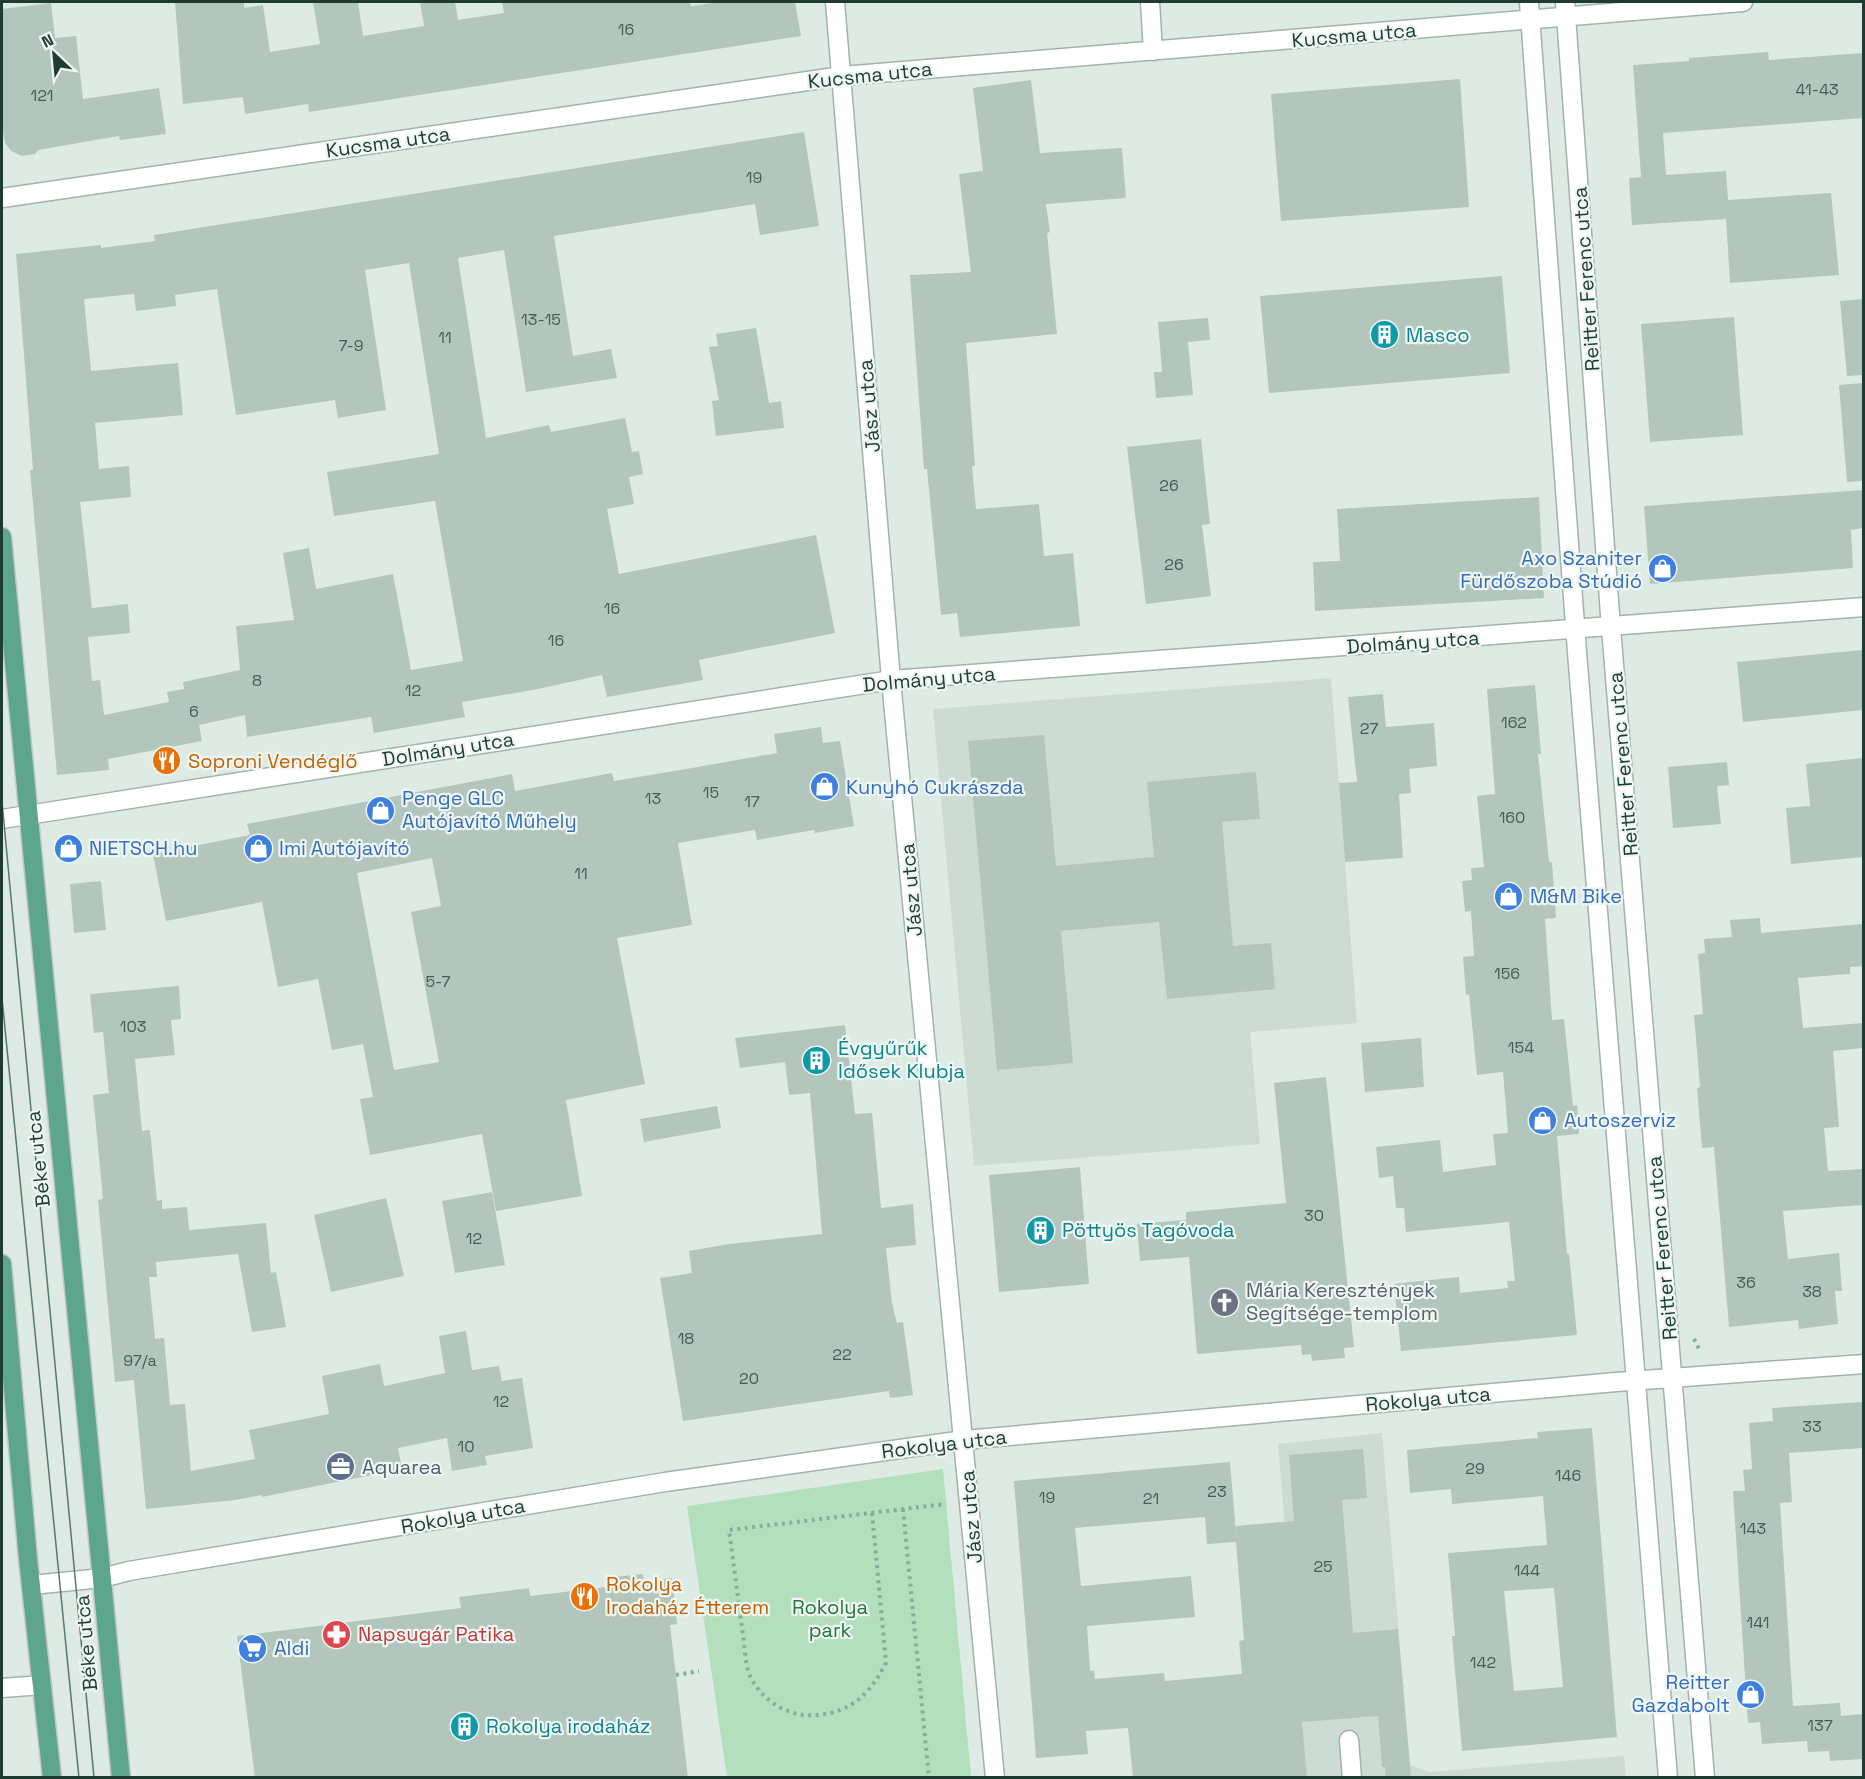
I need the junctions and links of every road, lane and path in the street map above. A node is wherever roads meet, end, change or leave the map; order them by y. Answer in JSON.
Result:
{"nodes":[{"id":1,"x":835,"y":2,"type":"edge"},
{"id":2,"x":1150,"y":2,"type":"edge"},
{"id":3,"x":1743,"y":2,"type":"edge"},
{"id":4,"x":1565,"y":8,"type":"edge"},
{"id":5,"x":1529,"y":10,"type":"edge"},
{"id":6,"x":1153,"y":51,"type":"junction"},
{"id":7,"x":842,"y":76,"type":"junction"},
{"id":8,"x":2,"y":198,"type":"edge"},
{"id":9,"x":2,"y":537,"type":"edge"},
{"id":10,"x":1863,"y":607,"type":"edge"},
{"id":11,"x":1611,"y":627,"type":"junction"},
{"id":12,"x":1575,"y":630,"type":"junction"},
{"id":13,"x":891,"y":680,"type":"junction"},
{"id":14,"x":27,"y":815,"type":"junction"},
{"id":15,"x":2,"y":819,"type":"edge"},
{"id":16,"x":2,"y":1264,"type":"edge"},
{"id":17,"x":1863,"y":1364,"type":"edge"},
{"id":18,"x":1672,"y":1378,"type":"junction"},
{"id":19,"x":1637,"y":1380,"type":"junction"},
{"id":20,"x":964,"y":1440,"type":"junction"},
{"id":21,"x":946,"y":1504,"type":"dead end"},
{"id":22,"x":903,"y":1509,"type":"junction"},
{"id":23,"x":872,"y":1513,"type":"junction"},
{"id":24,"x":102,"y":1578,"type":"junction"},
{"id":25,"x":32,"y":1585,"type":"junction"},
{"id":26,"x":699,"y":1671,"type":"dead end"},
{"id":27,"x":676,"y":1675,"type":"dead end"},
{"id":28,"x":42,"y":1685,"type":"junction"},
{"id":29,"x":2,"y":1688,"type":"edge"},
{"id":30,"x":1349,"y":1740,"type":"dead end"},
{"id":31,"x":52,"y":1778,"type":"edge"},
{"id":32,"x":121,"y":1778,"type":"edge"},
{"id":33,"x":930,"y":1778,"type":"edge"},
{"id":34,"x":995,"y":1778,"type":"edge"},
{"id":35,"x":1352,"y":1778,"type":"edge"},
{"id":36,"x":1668,"y":1778,"type":"edge"},
{"id":37,"x":1705,"y":1778,"type":"edge"}],
"edges":[{"from":1,"to":7,"type":"street","name":"Jász utca"},
{"from":2,"to":6,"type":"street"},
{"from":3,"to":4,"type":"street","name":"Kucsma utca"},
{"from":4,"to":5,"type":"street","name":"Kucsma utca"},
{"from":4,"to":11,"type":"street","name":"Reitter Ferenc utca"},
{"from":5,"to":6,"type":"street","name":"Kucsma utca"},
{"from":5,"to":12,"type":"street","name":"Reitter Ferenc utca"},
{"from":6,"to":7,"type":"street","name":"Kucsma utca"},
{"from":7,"to":8,"type":"street","name":"Kucsma utca"},
{"from":7,"to":13,"type":"street","name":"Jász utca"},
{"from":9,"to":14,"type":"main road","name":"Béke utca"},
{"from":10,"to":11,"type":"street","name":"Dolmány utca"},
{"from":11,"to":12,"type":"street","name":"Dolmány utca"},
{"from":11,"to":18,"type":"street","name":"Reitter Ferenc utca"},
{"from":12,"to":13,"type":"street","name":"Dolmány utca"},
{"from":12,"to":19,"type":"street","name":"Reitter Ferenc utca"},
{"from":13,"to":14,"type":"street","name":"Dolmány utca"},
{"from":13,"to":20,"type":"street","name":"Jász utca"},
{"from":14,"to":15,"type":"street","name":"Dolmány utca"},
{"from":14,"to":24,"type":"main road","name":"Béke utca"},
{"from":16,"to":25,"type":"main road"},
{"from":17,"to":18,"type":"street","name":"Rokolya utca"},
{"from":18,"to":19,"type":"street","name":"Rokolya utca"},
{"from":18,"to":37,"type":"street","name":"Reitter Ferenc utca"},
{"from":19,"to":20,"type":"street","name":"Rokolya utca"},
{"from":19,"to":36,"type":"street","name":"Reitter Ferenc utca"},
{"from":20,"to":24,"type":"street","name":"Rokolya utca"},
{"from":20,"to":34,"type":"street","name":"Jász utca"},
{"from":21,"to":22,"type":"path"},
{"from":22,"to":23,"type":"path"},
{"from":22,"to":33,"type":"path"},
{"from":23,"to":23,"type":"path"},
{"from":24,"to":25,"type":"street","name":"Rokolya utca"},
{"from":24,"to":32,"type":"main road","name":"Béke utca"},
{"from":25,"to":28,"type":"main road"},
{"from":26,"to":27,"type":"path"},
{"from":28,"to":29,"type":"street"},
{"from":28,"to":31,"type":"main road"},
{"from":30,"to":35,"type":"street"}]}
